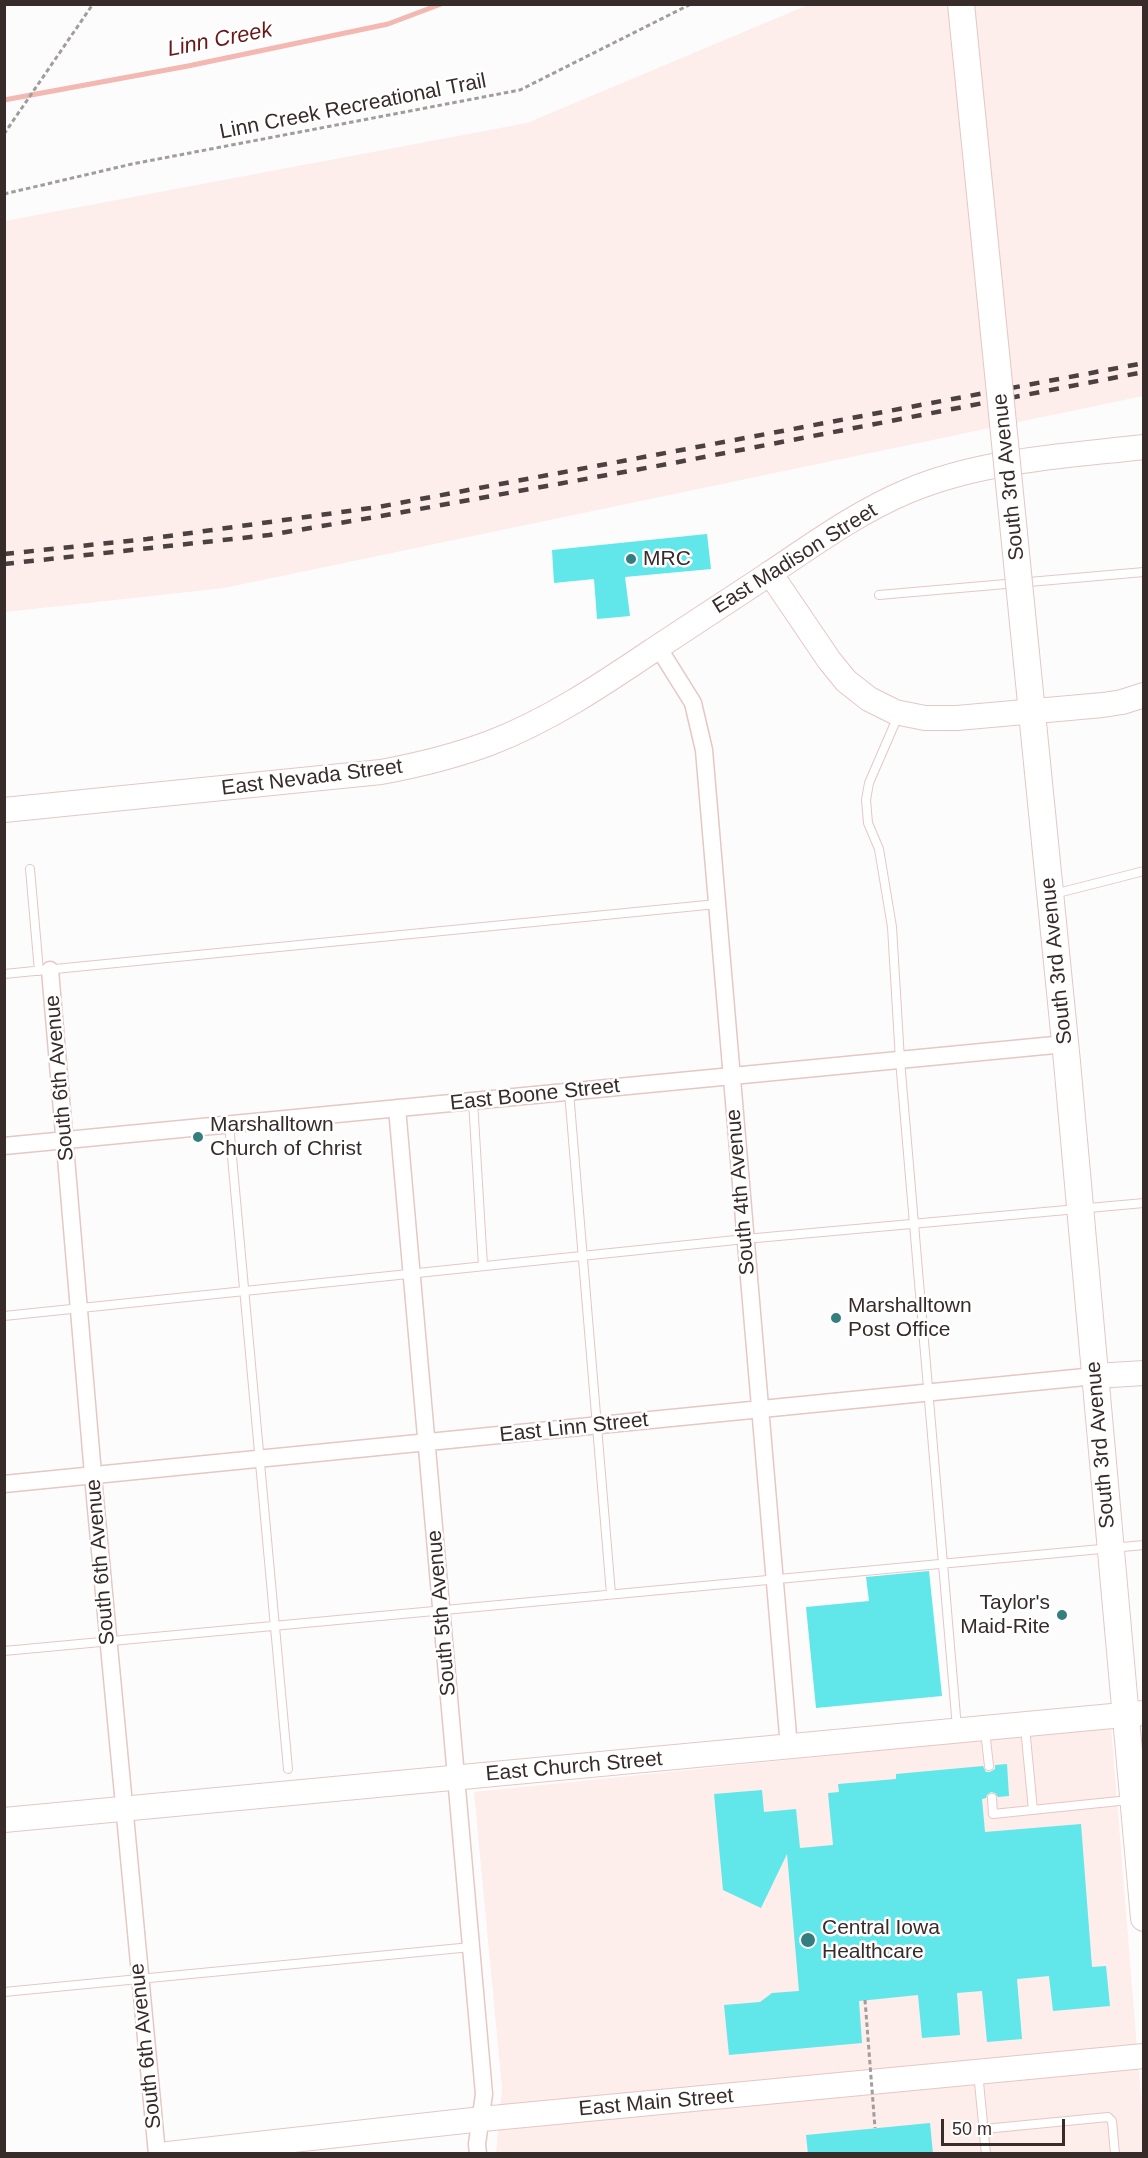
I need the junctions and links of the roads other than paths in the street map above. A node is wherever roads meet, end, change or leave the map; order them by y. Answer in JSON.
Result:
{"nodes":[{"id":1,"x":961,"y":4,"type":"edge"},
{"id":2,"x":1143,"y":447,"type":"edge"},
{"id":3,"x":1143,"y":572,"type":"edge"},
{"id":4,"x":771,"y":573,"type":"junction"},
{"id":5,"x":879,"y":596,"type":"dead end"},
{"id":6,"x":658,"y":647,"type":"junction"},
{"id":7,"x":603,"y":684,"type":"joint"},
{"id":8,"x":1143,"y":695,"type":"edge"},
{"id":9,"x":899,"y":712,"type":"junction"},
{"id":10,"x":1032,"y":712,"type":"junction"},
{"id":11,"x":4,"y":810,"type":"edge"},
{"id":12,"x":30,"y":869,"type":"dead end"},
{"id":13,"x":1143,"y":871,"type":"edge"},
{"id":14,"x":1050,"y":894,"type":"junction"},
{"id":15,"x":717,"y":904,"type":"junction"},
{"id":16,"x":45,"y":970,"type":"junction"},
{"id":17,"x":4,"y":974,"type":"edge"},
{"id":18,"x":1065,"y":1044,"type":"junction"},
{"id":19,"x":900,"y":1060,"type":"junction"},
{"id":20,"x":730,"y":1076,"type":"junction"},
{"id":21,"x":569,"y":1092,"type":"junction"},
{"id":22,"x":473,"y":1101,"type":"junction"},
{"id":23,"x":397,"y":1108,"type":"junction"},
{"id":24,"x":229,"y":1124,"type":"junction"},
{"id":25,"x":66,"y":1140,"type":"junction"},
{"id":26,"x":4,"y":1146,"type":"edge"},
{"id":27,"x":1143,"y":1203,"type":"edge"},
{"id":28,"x":1080,"y":1210,"type":"junction"},
{"id":29,"x":914,"y":1224,"type":"junction"},
{"id":30,"x":745,"y":1239,"type":"junction"},
{"id":31,"x":583,"y":1256,"type":"junction"},
{"id":32,"x":483,"y":1266,"type":"junction"},
{"id":33,"x":411,"y":1273,"type":"junction"},
{"id":34,"x":244,"y":1291,"type":"junction"},
{"id":35,"x":80,"y":1308,"type":"junction"},
{"id":36,"x":4,"y":1316,"type":"edge"},
{"id":37,"x":1143,"y":1372,"type":"edge"},
{"id":38,"x":1095,"y":1376,"type":"junction"},
{"id":39,"x":929,"y":1393,"type":"junction"},
{"id":40,"x":760,"y":1410,"type":"junction"},
{"id":41,"x":597,"y":1426,"type":"junction"},
{"id":42,"x":426,"y":1442,"type":"junction"},
{"id":43,"x":260,"y":1459,"type":"junction"},
{"id":44,"x":93,"y":1475,"type":"junction"},
{"id":45,"x":4,"y":1484,"type":"edge"},
{"id":46,"x":1143,"y":1545,"type":"edge"},
{"id":47,"x":1110,"y":1548,"type":"junction"},
{"id":48,"x":943,"y":1563,"type":"junction"},
{"id":49,"x":775,"y":1579,"type":"junction"},
{"id":50,"x":611,"y":1594,"type":"junction"},
{"id":51,"x":441,"y":1610,"type":"junction"},
{"id":52,"x":275,"y":1626,"type":"junction"},
{"id":53,"x":108,"y":1641,"type":"junction"},
{"id":54,"x":4,"y":1651,"type":"edge"},
{"id":55,"x":1134,"y":1714,"type":"edge"},
{"id":56,"x":1025,"y":1725,"type":"junction"},
{"id":57,"x":985,"y":1728,"type":"junction"},
{"id":58,"x":958,"y":1731,"type":"junction"},
{"id":59,"x":789,"y":1747,"type":"junction"},
{"id":60,"x":989,"y":1766,"type":"dead end"},
{"id":61,"x":288,"y":1769,"type":"dead end"},
{"id":62,"x":456,"y":1778,"type":"junction"},
{"id":63,"x":992,"y":1798,"type":"dead end"},
{"id":64,"x":1133,"y":1800,"type":"junction"},
{"id":65,"x":124,"y":1809,"type":"junction"},
{"id":66,"x":1033,"y":1810,"type":"junction"},
{"id":67,"x":4,"y":1820,"type":"edge"},
{"id":68,"x":1142,"y":1881,"type":"edge"},
{"id":69,"x":1143,"y":1918,"type":"edge"},
{"id":70,"x":471,"y":1947,"type":"junction"},
{"id":71,"x":139,"y":1979,"type":"junction"},
{"id":72,"x":4,"y":1992,"type":"edge"},
{"id":73,"x":1143,"y":2056,"type":"edge"},
{"id":74,"x":978,"y":2072,"type":"junction"},
{"id":75,"x":482,"y":2119,"type":"junction"},
{"id":76,"x":984,"y":2129,"type":"junction"},
{"id":77,"x":156,"y":2154,"type":"edge"},
{"id":78,"x":168,"y":2154,"type":"edge"},
{"id":79,"x":478,"y":2154,"type":"edge"},
{"id":80,"x":986,"y":2154,"type":"edge"},
{"id":81,"x":1115,"y":2154,"type":"edge"}],
"edges":[{"from":1,"to":10,"type":"main road","name":"South 3rd Avenue","bridge":true},
{"from":2,"to":4,"type":"main road","name":"East Madison Street"},
{"from":3,"to":5,"type":"lane"},
{"from":4,"to":6,"type":"main road","name":"East Madison Street"},
{"from":4,"to":9,"type":"main road"},
{"from":6,"to":7,"type":"main road","name":"East Madison Street"},
{"from":6,"to":15,"type":"street","name":"South 4th Avenue"},
{"from":7,"to":11,"type":"main road","name":"East Nevada Street"},
{"from":8,"to":10,"type":"main road"},
{"from":9,"to":10,"type":"main road"},
{"from":9,"to":19,"type":"lane"},
{"from":10,"to":14,"type":"main road","name":"South 3rd Avenue"},
{"from":12,"to":16,"type":"lane"},
{"from":13,"to":14,"type":"lane"},
{"from":14,"to":18,"type":"main road","name":"South 3rd Avenue"},
{"from":15,"to":16,"type":"lane"},
{"from":15,"to":20,"type":"street","name":"South 4th Avenue"},
{"from":16,"to":17,"type":"lane"},
{"from":16,"to":25,"type":"street","name":"South 6th Avenue"},
{"from":18,"to":19,"type":"street","name":"East Boone Street"},
{"from":18,"to":28,"type":"main road","name":"South 3rd Avenue"},
{"from":19,"to":20,"type":"street","name":"East Boone Street"},
{"from":19,"to":29,"type":"lane"},
{"from":20,"to":21,"type":"street","name":"East Boone Street"},
{"from":20,"to":30,"type":"street","name":"South 4th Avenue"},
{"from":21,"to":22,"type":"street","name":"East Boone Street"},
{"from":21,"to":31,"type":"lane"},
{"from":22,"to":23,"type":"street","name":"East Boone Street"},
{"from":22,"to":32,"type":"lane"},
{"from":23,"to":24,"type":"street","name":"East Boone Street"},
{"from":23,"to":33,"type":"street","name":"South 5th Avenue"},
{"from":24,"to":25,"type":"street","name":"East Boone Street"},
{"from":24,"to":34,"type":"lane"},
{"from":25,"to":26,"type":"street","name":"East Boone Street"},
{"from":25,"to":35,"type":"street","name":"South 6th Avenue"},
{"from":27,"to":28,"type":"lane"},
{"from":28,"to":29,"type":"lane"},
{"from":28,"to":38,"type":"main road","name":"South 3rd Avenue"},
{"from":29,"to":30,"type":"lane"},
{"from":29,"to":39,"type":"lane"},
{"from":30,"to":31,"type":"lane"},
{"from":30,"to":40,"type":"street","name":"South 4th Avenue"},
{"from":31,"to":32,"type":"lane"},
{"from":31,"to":41,"type":"lane"},
{"from":32,"to":33,"type":"lane"},
{"from":33,"to":34,"type":"lane"},
{"from":33,"to":42,"type":"street","name":"South 5th Avenue"},
{"from":34,"to":35,"type":"lane"},
{"from":34,"to":43,"type":"lane"},
{"from":35,"to":36,"type":"lane"},
{"from":35,"to":44,"type":"street","name":"South 6th Avenue"},
{"from":37,"to":38,"type":"main road","name":"East Linn Street"},
{"from":38,"to":39,"type":"street","name":"East Linn Street"},
{"from":38,"to":47,"type":"main road","name":"South 3rd Avenue"},
{"from":39,"to":40,"type":"street","name":"East Linn Street"},
{"from":39,"to":48,"type":"lane"},
{"from":40,"to":41,"type":"street","name":"East Linn Street"},
{"from":40,"to":49,"type":"street","name":"South 4th Avenue"},
{"from":41,"to":42,"type":"street","name":"East Linn Street"},
{"from":41,"to":50,"type":"lane"},
{"from":42,"to":43,"type":"street","name":"East Linn Street"},
{"from":42,"to":51,"type":"street","name":"South 5th Avenue"},
{"from":43,"to":44,"type":"street","name":"East Linn Street"},
{"from":43,"to":52,"type":"lane"},
{"from":44,"to":45,"type":"street","name":"East Linn Street"},
{"from":44,"to":53,"type":"street","name":"South 6th Avenue"},
{"from":46,"to":47,"type":"lane"},
{"from":47,"to":48,"type":"lane"},
{"from":47,"to":55,"type":"main road","name":"South 3rd Avenue"},
{"from":48,"to":49,"type":"lane"},
{"from":48,"to":58,"type":"lane"},
{"from":49,"to":50,"type":"lane"},
{"from":49,"to":59,"type":"street","name":"South 4th Avenue"},
{"from":50,"to":51,"type":"lane"},
{"from":51,"to":52,"type":"lane"},
{"from":51,"to":62,"type":"street","name":"South 5th Avenue"},
{"from":52,"to":53,"type":"lane"},
{"from":52,"to":61,"type":"lane"},
{"from":53,"to":54,"type":"lane"},
{"from":53,"to":65,"type":"street","name":"South 6th Avenue"},
{"from":55,"to":56,"type":"main road","name":"East Church Street"},
{"from":55,"to":64,"type":"main road","name":"South 3rd Avenue"},
{"from":56,"to":57,"type":"main road","name":"East Church Street"},
{"from":56,"to":66,"type":"lane"},
{"from":57,"to":58,"type":"main road","name":"East Church Street"},
{"from":57,"to":60,"type":"lane"},
{"from":58,"to":59,"type":"main road","name":"East Church Street"},
{"from":59,"to":62,"type":"main road","name":"East Church Street"},
{"from":62,"to":65,"type":"main road","name":"East Church Street"},
{"from":62,"to":70,"type":"street","name":"South 5th Avenue"},
{"from":63,"to":66,"type":"lane"},
{"from":64,"to":66,"type":"lane"},
{"from":64,"to":68,"type":"main road","name":"South 3rd Avenue"},
{"from":65,"to":67,"type":"main road","name":"East Church Street"},
{"from":65,"to":71,"type":"street","name":"South 6th Avenue"},
{"from":68,"to":69,"type":"main road","name":"South 3rd Avenue"},
{"from":70,"to":71,"type":"lane"},
{"from":70,"to":75,"type":"street","name":"South 5th Avenue"},
{"from":71,"to":72,"type":"lane"},
{"from":71,"to":77,"type":"street","name":"South 6th Avenue"},
{"from":73,"to":74,"type":"main road","name":"East Main Street"},
{"from":74,"to":75,"type":"main road","name":"East Main Street"},
{"from":74,"to":76,"type":"lane"},
{"from":75,"to":78,"type":"main road","name":"East Main Street"},
{"from":75,"to":79,"type":"street","name":"South 5th Avenue"},
{"from":76,"to":80,"type":"lane"},
{"from":76,"to":81,"type":"lane"}]}
